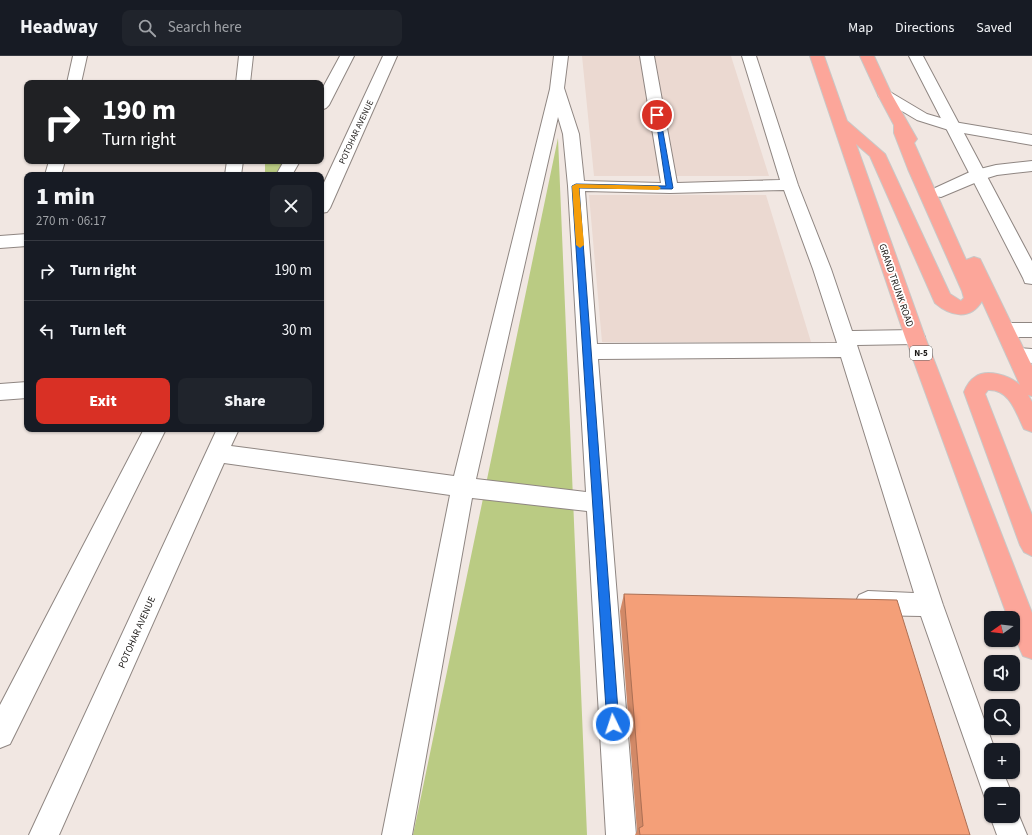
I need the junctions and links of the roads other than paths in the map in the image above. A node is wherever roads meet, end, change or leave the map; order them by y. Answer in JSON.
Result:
{"nodes":[{"id":1,"x":80,"y":56,"type":"edge"},
{"id":2,"x":246,"y":56,"type":"edge"},
{"id":3,"x":347,"y":56,"type":"edge"},
{"id":4,"x":390,"y":56,"type":"edge"},
{"id":5,"x":561,"y":56,"type":"edge"},
{"id":6,"x":647,"y":56,"type":"edge"},
{"id":7,"x":749,"y":56,"type":"edge"},
{"id":8,"x":817,"y":56,"type":"edge"},
{"id":9,"x":867,"y":56,"type":"edge"},
{"id":10,"x":916,"y":56,"type":"edge"},
{"id":11,"x":75,"y":80,"type":"edge"},
{"id":12,"x":243,"y":80,"type":"edge"},
{"id":13,"x":557,"y":88,"type":"junction"},
{"id":14,"x":885,"y":95,"type":"junction"},
{"id":15,"x":324,"y":99,"type":"edge"},
{"id":16,"x":842,"y":124,"type":"junction"},
{"id":17,"x":901,"y":126,"type":"junction"},
{"id":18,"x":952,"y":126,"type":"junction"},
{"id":19,"x":1032,"y":140,"type":"edge"},
{"id":20,"x":1032,"y":166,"type":"edge"},
{"id":21,"x":978,"y":175,"type":"junction"},
{"id":22,"x":790,"y":185,"type":"junction"},
{"id":23,"x":576,"y":186,"type":"junction"},
{"id":24,"x":670,"y":188,"type":"junction"},
{"id":25,"x":941,"y":192,"type":"junction"},
{"id":26,"x":324,"y":201,"type":"edge"},
{"id":27,"x":24,"y":240,"type":"edge"},
{"id":28,"x":0,"y":242,"type":"edge"},
{"id":29,"x":1032,"y":278,"type":"edge"},
{"id":30,"x":1006,"y":330,"type":"junction"},
{"id":31,"x":1032,"y":330,"type":"edge"},
{"id":32,"x":915,"y":337,"type":"junction"},
{"id":33,"x":846,"y":344,"type":"junction"},
{"id":34,"x":588,"y":352,"type":"junction"},
{"id":35,"x":1025,"y":356,"type":"edge"},
{"id":36,"x":1032,"y":388,"type":"edge"},
{"id":37,"x":24,"y":390,"type":"edge"},
{"id":38,"x":0,"y":392,"type":"edge"},
{"id":39,"x":1032,"y":423,"type":"edge"},
{"id":40,"x":153,"y":432,"type":"edge"},
{"id":41,"x":227,"y":432,"type":"edge"},
{"id":42,"x":218,"y":453,"type":"junction"},
{"id":43,"x":463,"y":487,"type":"junction"},
{"id":44,"x":599,"y":503,"type":"junction"},
{"id":45,"x":1032,"y":545,"type":"edge"},
{"id":46,"x":842,"y":603,"type":"edge"},
{"id":47,"x":930,"y":605,"type":"junction"},
{"id":48,"x":1032,"y":648,"type":"edge"},
{"id":49,"x":0,"y":734,"type":"edge"},
{"id":50,"x":995,"y":787,"type":"edge"},
{"id":51,"x":1008,"y":823,"type":"edge"},
{"id":52,"x":44,"y":835,"type":"edge"},
{"id":53,"x":397,"y":835,"type":"edge"},
{"id":54,"x":620,"y":835,"type":"edge"},
{"id":55,"x":1012,"y":835,"type":"edge"}],
"edges":[{"from":1,"to":11,"type":"street"},
{"from":2,"to":12,"type":"street"},
{"from":3,"to":15,"type":"street"},
{"from":4,"to":26,"type":"street","name":"POTOHAR AVENUE"},
{"from":5,"to":13,"type":"street"},
{"from":6,"to":24,"type":"street"},
{"from":7,"to":22,"type":"street"},
{"from":8,"to":16,"type":"highway","name":"GRAND TRUNK ROAD","number":"N-5"},
{"from":9,"to":14,"type":"highway"},
{"from":10,"to":18,"type":"street"},
{"from":13,"to":23,"type":"street"},
{"from":13,"to":43,"type":"street"},
{"from":14,"to":17,"type":"highway"},
{"from":14,"to":18,"type":"street"},
{"from":16,"to":17,"type":"highway"},
{"from":16,"to":32,"type":"highway","name":"GRAND TRUNK ROAD","number":"N-5"},
{"from":17,"to":25,"type":"highway"},
{"from":18,"to":19,"type":"street"},
{"from":18,"to":21,"type":"street"},
{"from":20,"to":21,"type":"street"},
{"from":21,"to":25,"type":"street"},
{"from":21,"to":29,"type":"street"},
{"from":22,"to":24,"type":"street"},
{"from":22,"to":33,"type":"street"},
{"from":23,"to":24,"type":"street"},
{"from":23,"to":34,"type":"street"},
{"from":25,"to":30,"type":"highway"},
{"from":27,"to":28,"type":"street"},
{"from":30,"to":31,"type":"street"},
{"from":30,"to":35,"type":"highway"},
{"from":32,"to":33,"type":"street"},
{"from":32,"to":48,"type":"highway","name":"GRAND TRUNK ROAD","number":"N-5"},
{"from":33,"to":34,"type":"street"},
{"from":33,"to":47,"type":"street"},
{"from":34,"to":44,"type":"street"},
{"from":35,"to":36,"type":"highway"},
{"from":37,"to":38,"type":"street"},
{"from":39,"to":45,"type":"highway"},
{"from":40,"to":49,"type":"street"},
{"from":41,"to":42,"type":"street","name":"POTOHAR AVENUE"},
{"from":42,"to":43,"type":"street"},
{"from":42,"to":52,"type":"street","name":"POTOHAR AVENUE"},
{"from":43,"to":44,"type":"street"},
{"from":43,"to":53,"type":"street"},
{"from":44,"to":54,"type":"street"},
{"from":46,"to":47,"type":"street"},
{"from":47,"to":50,"type":"street"},
{"from":51,"to":55,"type":"street"}]}
